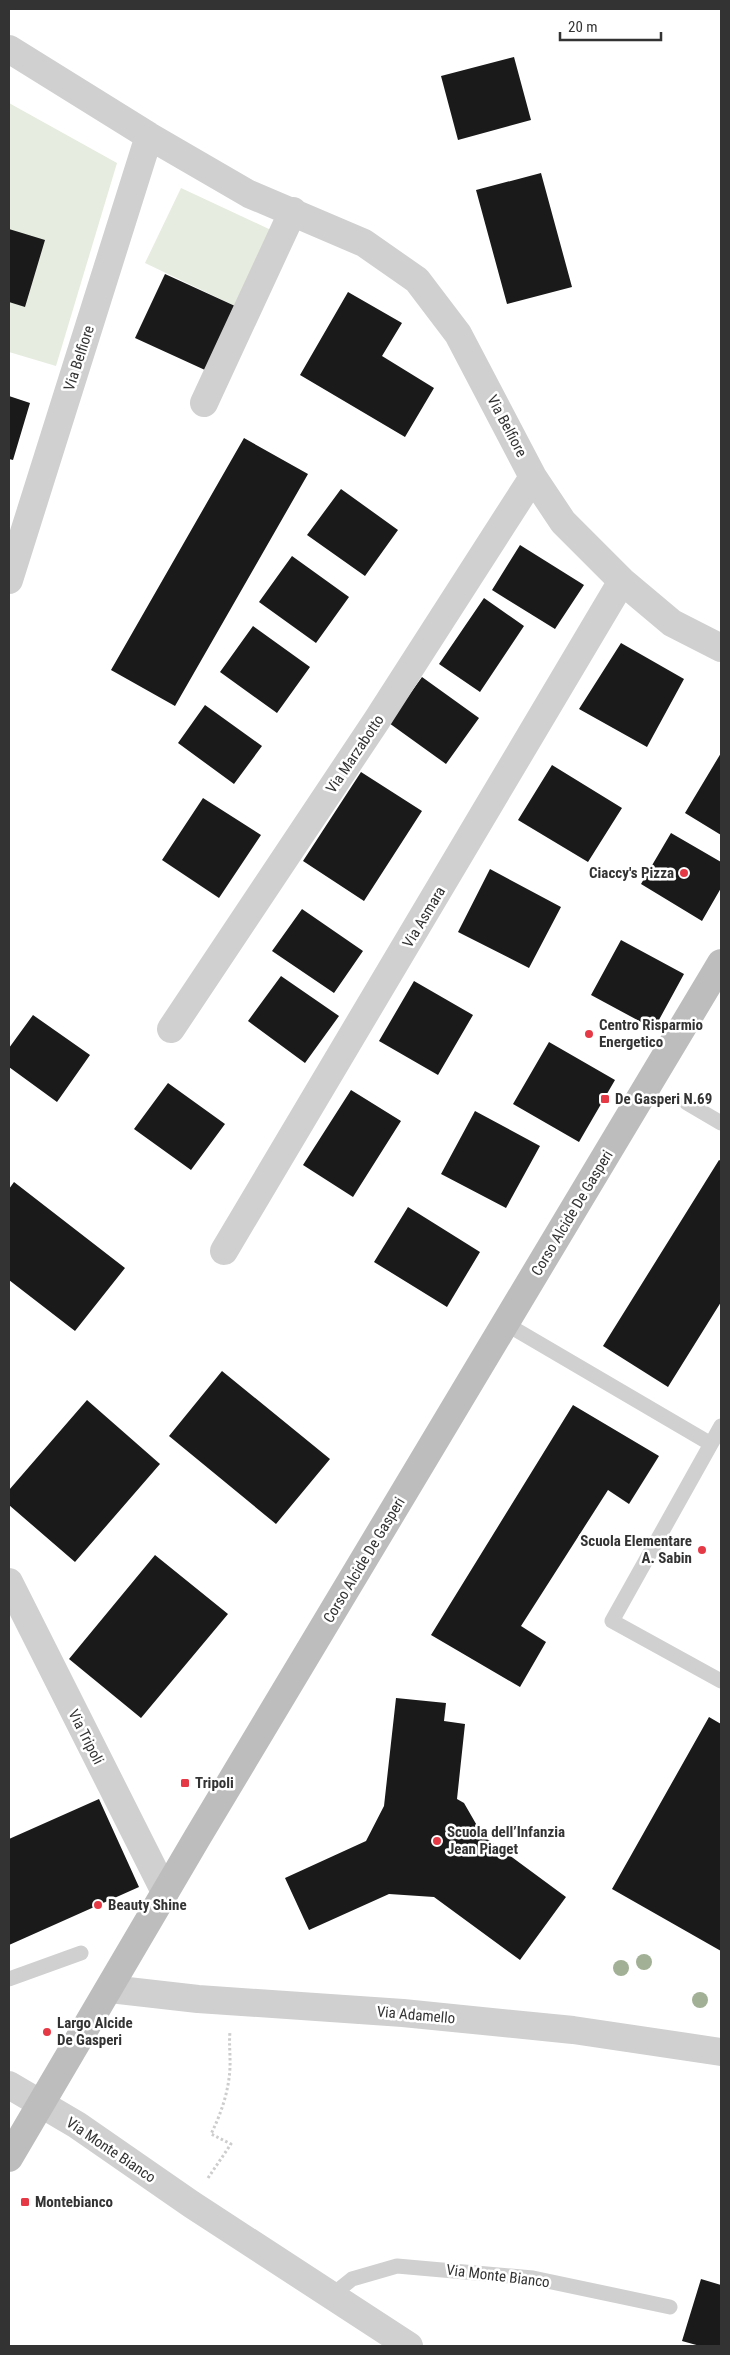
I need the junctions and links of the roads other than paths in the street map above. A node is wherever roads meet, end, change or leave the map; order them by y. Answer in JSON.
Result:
{"nodes":[{"id":1,"x":9,"y":49,"type":"edge"},
{"id":2,"x":149,"y":136,"type":"junction"},
{"id":3,"x":292,"y":211,"type":"junction"},
{"id":4,"x":204,"y":403,"type":"dead end"},
{"id":5,"x":533,"y":477,"type":"junction"},
{"id":6,"x":9,"y":580,"type":"edge"},
{"id":7,"x":622,"y":581,"type":"junction"},
{"id":8,"x":721,"y":648,"type":"edge"},
{"id":9,"x":721,"y":963,"type":"edge"},
{"id":10,"x":172,"y":1028,"type":"dead end"},
{"id":11,"x":687,"y":1103,"type":"dead end"},
{"id":12,"x":721,"y":1122,"type":"edge"},
{"id":13,"x":224,"y":1252,"type":"dead end"},
{"id":14,"x":506,"y":1324,"type":"junction"},
{"id":15,"x":721,"y":1426,"type":"edge"},
{"id":16,"x":711,"y":1444,"type":"junction"},
{"id":17,"x":9,"y":1582,"type":"edge"},
{"id":18,"x":721,"y":1681,"type":"edge"},
{"id":19,"x":165,"y":1892,"type":"junction"},
{"id":20,"x":81,"y":1953,"type":"dead end"},
{"id":21,"x":9,"y":1979,"type":"edge"},
{"id":22,"x":110,"y":1989,"type":"junction"},
{"id":23,"x":721,"y":2052,"type":"edge"},
{"id":24,"x":9,"y":2086,"type":"edge"},
{"id":25,"x":41,"y":2104,"type":"junction"},
{"id":26,"x":9,"y":2158,"type":"edge"},
{"id":27,"x":331,"y":2296,"type":"junction"},
{"id":28,"x":670,"y":2307,"type":"dead end"},
{"id":29,"x":409,"y":2346,"type":"edge"}],
"edges":[{"from":1,"to":2,"type":"street","name":"Via Belfiore"},
{"from":2,"to":3,"type":"street","name":"Via Belfiore"},
{"from":2,"to":6,"type":"street","name":"Via Belfiore"},
{"from":3,"to":4,"type":"street"},
{"from":3,"to":5,"type":"street","name":"Via Belfiore"},
{"from":5,"to":7,"type":"street","name":"Via Belfiore"},
{"from":5,"to":10,"type":"street","name":"Via Marzabotto"},
{"from":7,"to":8,"type":"street","name":"Via Belfiore"},
{"from":7,"to":13,"type":"street","name":"Via Asmara"},
{"from":9,"to":14,"type":"street","name":"Corso Alcide De Gasperi"},
{"from":11,"to":12,"type":"lane"},
{"from":14,"to":16,"type":"lane"},
{"from":14,"to":19,"type":"street","name":"Corso Alcide De Gasperi"},
{"from":15,"to":16,"type":"lane"},
{"from":16,"to":18,"type":"lane"},
{"from":17,"to":19,"type":"street","name":"Via Tripoli"},
{"from":19,"to":22,"type":"street","name":"Corso Alcide De Gasperi"},
{"from":20,"to":21,"type":"lane"},
{"from":22,"to":23,"type":"street","name":"Via Adamello"},
{"from":22,"to":25,"type":"street","name":"Corso Alcide De Gasperi"},
{"from":24,"to":25,"type":"street"},
{"from":25,"to":26,"type":"street","name":"Corso Alcide De Gasperi"},
{"from":25,"to":27,"type":"street","name":"Via Monte Bianco"},
{"from":27,"to":28,"type":"lane","name":"Via Monte Bianco"},
{"from":27,"to":29,"type":"street","name":"Via Monte Bianco"}]}
